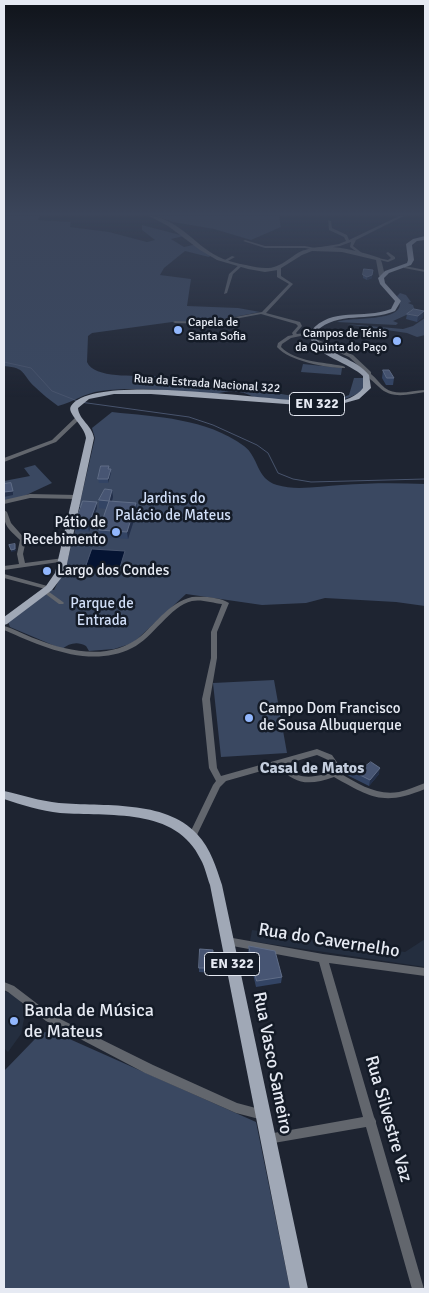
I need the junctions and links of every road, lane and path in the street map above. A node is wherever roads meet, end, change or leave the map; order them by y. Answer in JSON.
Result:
{"nodes":[{"id":1,"x":230,"y":276,"type":"edge"},
{"id":2,"x":280,"y":276,"type":"edge"},
{"id":3,"x":382,"y":276,"type":"edge"},
{"id":4,"x":225,"y":293,"type":"dead end"},
{"id":5,"x":264,"y":313,"type":"junction"},
{"id":6,"x":175,"y":322,"type":"dead end"},
{"id":7,"x":295,"y":336,"type":"junction"},
{"id":8,"x":313,"y":337,"type":"junction"},
{"id":9,"x":343,"y":367,"type":"dead end"},
{"id":10,"x":362,"y":371,"type":"junction"},
{"id":11,"x":371,"y":375,"type":"junction"},
{"id":12,"x":425,"y":390,"type":"edge"},
{"id":13,"x":78,"y":418,"type":"junction"},
{"id":14,"x":4,"y":460,"type":"edge"},
{"id":15,"x":78,"y":497,"type":"junction"},
{"id":16,"x":4,"y":502,"type":"edge"},
{"id":17,"x":4,"y":512,"type":"edge"},
{"id":18,"x":64,"y":560,"type":"junction"},
{"id":19,"x":22,"y":566,"type":"junction"},
{"id":20,"x":4,"y":568,"type":"edge"},
{"id":21,"x":4,"y":576,"type":"edge"},
{"id":22,"x":47,"y":589,"type":"junction"},
{"id":23,"x":61,"y":603,"type":"dead end"},
{"id":24,"x":4,"y":622,"type":"edge"},
{"id":25,"x":4,"y":628,"type":"edge"},
{"id":26,"x":281,"y":763,"type":"junction"},
{"id":27,"x":334,"y":774,"type":"junction"},
{"id":28,"x":220,"y":781,"type":"junction"},
{"id":29,"x":425,"y":786,"type":"edge"},
{"id":30,"x":4,"y":795,"type":"edge"},
{"id":31,"x":192,"y":837,"type":"junction"},
{"id":32,"x":227,"y":941,"type":"junction"},
{"id":33,"x":323,"y":958,"type":"junction"},
{"id":34,"x":425,"y":972,"type":"edge"},
{"id":35,"x":4,"y":986,"type":"edge"},
{"id":36,"x":263,"y":1115,"type":"junction"},
{"id":37,"x":371,"y":1121,"type":"junction"},
{"id":38,"x":268,"y":1139,"type":"junction"},
{"id":39,"x":298,"y":1289,"type":"edge"},
{"id":40,"x":418,"y":1289,"type":"edge"}],
"edges":[{"from":1,"to":4,"type":"street"},
{"from":2,"to":5,"type":"street"},
{"from":3,"to":8,"type":"main road"},
{"from":5,"to":6,"type":"street"},
{"from":5,"to":7,"type":"street"},
{"from":7,"to":8,"type":"street"},
{"from":7,"to":9,"type":"street"},
{"from":8,"to":10,"type":"main road"},
{"from":8,"to":11,"type":"street"},
{"from":10,"to":11,"type":"street"},
{"from":10,"to":13,"type":"main road","name":"Rua da Estrada Nacional 322","number":"EN 322"},
{"from":11,"to":12,"type":"street"},
{"from":13,"to":14,"type":"street"},
{"from":13,"to":15,"type":"main road","name":"Rua da Estrada Nacional 322","number":"EN 322"},
{"from":15,"to":16,"type":"street"},
{"from":15,"to":18,"type":"main road","name":"Rua da Estrada Nacional 322","number":"EN 322"},
{"from":17,"to":19,"type":"street"},
{"from":18,"to":19,"type":"street"},
{"from":18,"to":22,"type":"main road","name":"Rua da Estrada Nacional 322","number":"EN 322"},
{"from":19,"to":20,"type":"street"},
{"from":21,"to":22,"type":"street"},
{"from":22,"to":23,"type":"street"},
{"from":22,"to":24,"type":"main road","name":"Rua da Estrada Nacional 322","number":"EN 322"},
{"from":25,"to":28,"type":"street"},
{"from":26,"to":27,"type":"street"},
{"from":26,"to":27,"type":"street"},
{"from":26,"to":28,"type":"street"},
{"from":27,"to":29,"type":"street"},
{"from":28,"to":31,"type":"street"},
{"from":30,"to":31,"type":"main road","name":"Rua Vasco Sameiro","number":"EN 322"},
{"from":31,"to":32,"type":"main road","name":"Rua Vasco Sameiro","number":"EN 322"},
{"from":32,"to":33,"type":"street","name":"Rua do Cavernelho"},
{"from":32,"to":36,"type":"main road","name":"Rua Vasco Sameiro","number":"EN 322"},
{"from":33,"to":34,"type":"street","name":"Rua do Cavernelho"},
{"from":33,"to":37,"type":"street","name":"Rua Silvestre Vaz"},
{"from":35,"to":36,"type":"street"},
{"from":36,"to":38,"type":"main road","name":"Rua Vasco Sameiro","number":"EN 322"},
{"from":37,"to":38,"type":"street"},
{"from":37,"to":40,"type":"street","name":"Rua Silvestre Vaz"},
{"from":38,"to":39,"type":"main road","name":"Rua Vasco Sameiro","number":"EN 322"}]}
